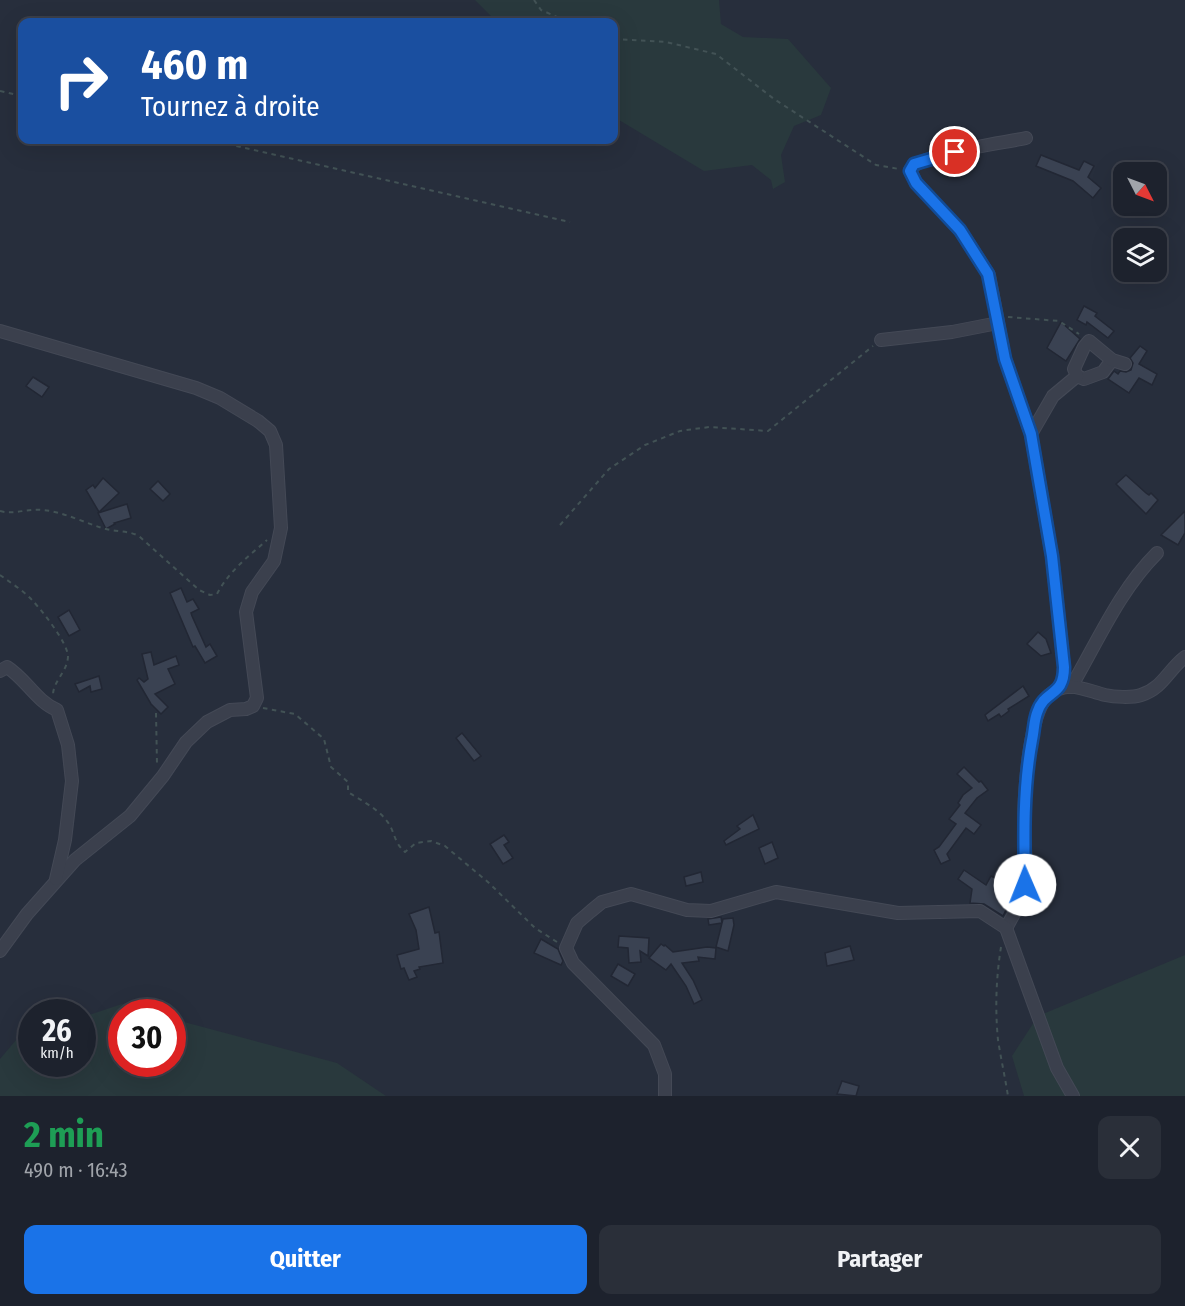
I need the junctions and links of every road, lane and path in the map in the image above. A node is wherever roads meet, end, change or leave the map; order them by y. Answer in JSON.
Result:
{"nodes":[{"id":1,"x":534,"y":0,"type":"edge"},
{"id":2,"x":560,"y":18,"type":"edge"},
{"id":3,"x":618,"y":39,"type":"edge"},
{"id":4,"x":0,"y":91,"type":"edge"},
{"id":5,"x":18,"y":95,"type":"edge"},
{"id":6,"x":1026,"y":138,"type":"dead end"},
{"id":7,"x":228,"y":144,"type":"edge"},
{"id":8,"x":910,"y":171,"type":"junction"},
{"id":9,"x":570,"y":222,"type":"dead end"},
{"id":10,"x":998,"y":323,"type":"junction"},
{"id":11,"x":0,"y":331,"type":"edge"},
{"id":12,"x":881,"y":340,"type":"joint"},
{"id":13,"x":1089,"y":341,"type":"junction"},
{"id":14,"x":1112,"y":360,"type":"junction"},
{"id":15,"x":1125,"y":364,"type":"dead end"},
{"id":16,"x":1077,"y":376,"type":"junction"},
{"id":17,"x":1031,"y":434,"type":"junction"},
{"id":18,"x":0,"y":511,"type":"edge"},
{"id":19,"x":560,"y":525,"type":"dead end"},
{"id":20,"x":281,"y":528,"type":"junction"},
{"id":21,"x":1157,"y":553,"type":"dead end"},
{"id":22,"x":0,"y":575,"type":"edge"},
{"id":23,"x":1185,"y":657,"type":"edge"},
{"id":24,"x":1179,"y":668,"type":"edge"},
{"id":25,"x":0,"y":671,"type":"edge"},
{"id":26,"x":1066,"y":687,"type":"junction"},
{"id":27,"x":257,"y":699,"type":"junction"},
{"id":28,"x":57,"y":710,"type":"junction"},
{"id":29,"x":156,"y":713,"type":"dead end"},
{"id":30,"x":154,"y":787,"type":"junction"},
{"id":31,"x":55,"y":884,"type":"junction"},
{"id":32,"x":1006,"y":928,"type":"junction"},
{"id":33,"x":1001,"y":946,"type":"dead end"},
{"id":34,"x":566,"y":948,"type":"junction"},
{"id":35,"x":0,"y":951,"type":"edge"},
{"id":36,"x":665,"y":1096,"type":"edge"},
{"id":37,"x":1008,"y":1096,"type":"edge"},
{"id":38,"x":1073,"y":1096,"type":"edge"}],
"edges":[{"from":1,"to":2,"type":"path"},
{"from":3,"to":8,"type":"path"},
{"from":4,"to":5,"type":"path"},
{"from":6,"to":8,"type":"street"},
{"from":7,"to":9,"type":"path"},
{"from":8,"to":10,"type":"street"},
{"from":10,"to":12,"type":"street"},
{"from":10,"to":13,"type":"path"},
{"from":10,"to":17,"type":"street"},
{"from":11,"to":20,"type":"street"},
{"from":12,"to":19,"type":"path"},
{"from":13,"to":14,"type":"street"},
{"from":13,"to":16,"type":"street"},
{"from":14,"to":15,"type":"street"},
{"from":14,"to":16,"type":"street"},
{"from":16,"to":17,"type":"street"},
{"from":17,"to":26,"type":"street"},
{"from":18,"to":20,"type":"path"},
{"from":20,"to":27,"type":"street"},
{"from":21,"to":26,"type":"street"},
{"from":22,"to":28,"type":"path"},
{"from":23,"to":24,"type":"street"},
{"from":24,"to":26,"type":"street"},
{"from":25,"to":28,"type":"street"},
{"from":26,"to":32,"type":"street"},
{"from":27,"to":30,"type":"street"},
{"from":27,"to":34,"type":"path"},
{"from":28,"to":31,"type":"street"},
{"from":29,"to":30,"type":"path"},
{"from":30,"to":31,"type":"street"},
{"from":31,"to":35,"type":"street"},
{"from":32,"to":34,"type":"street"},
{"from":32,"to":38,"type":"street"},
{"from":33,"to":37,"type":"path"},
{"from":34,"to":36,"type":"street"}]}
